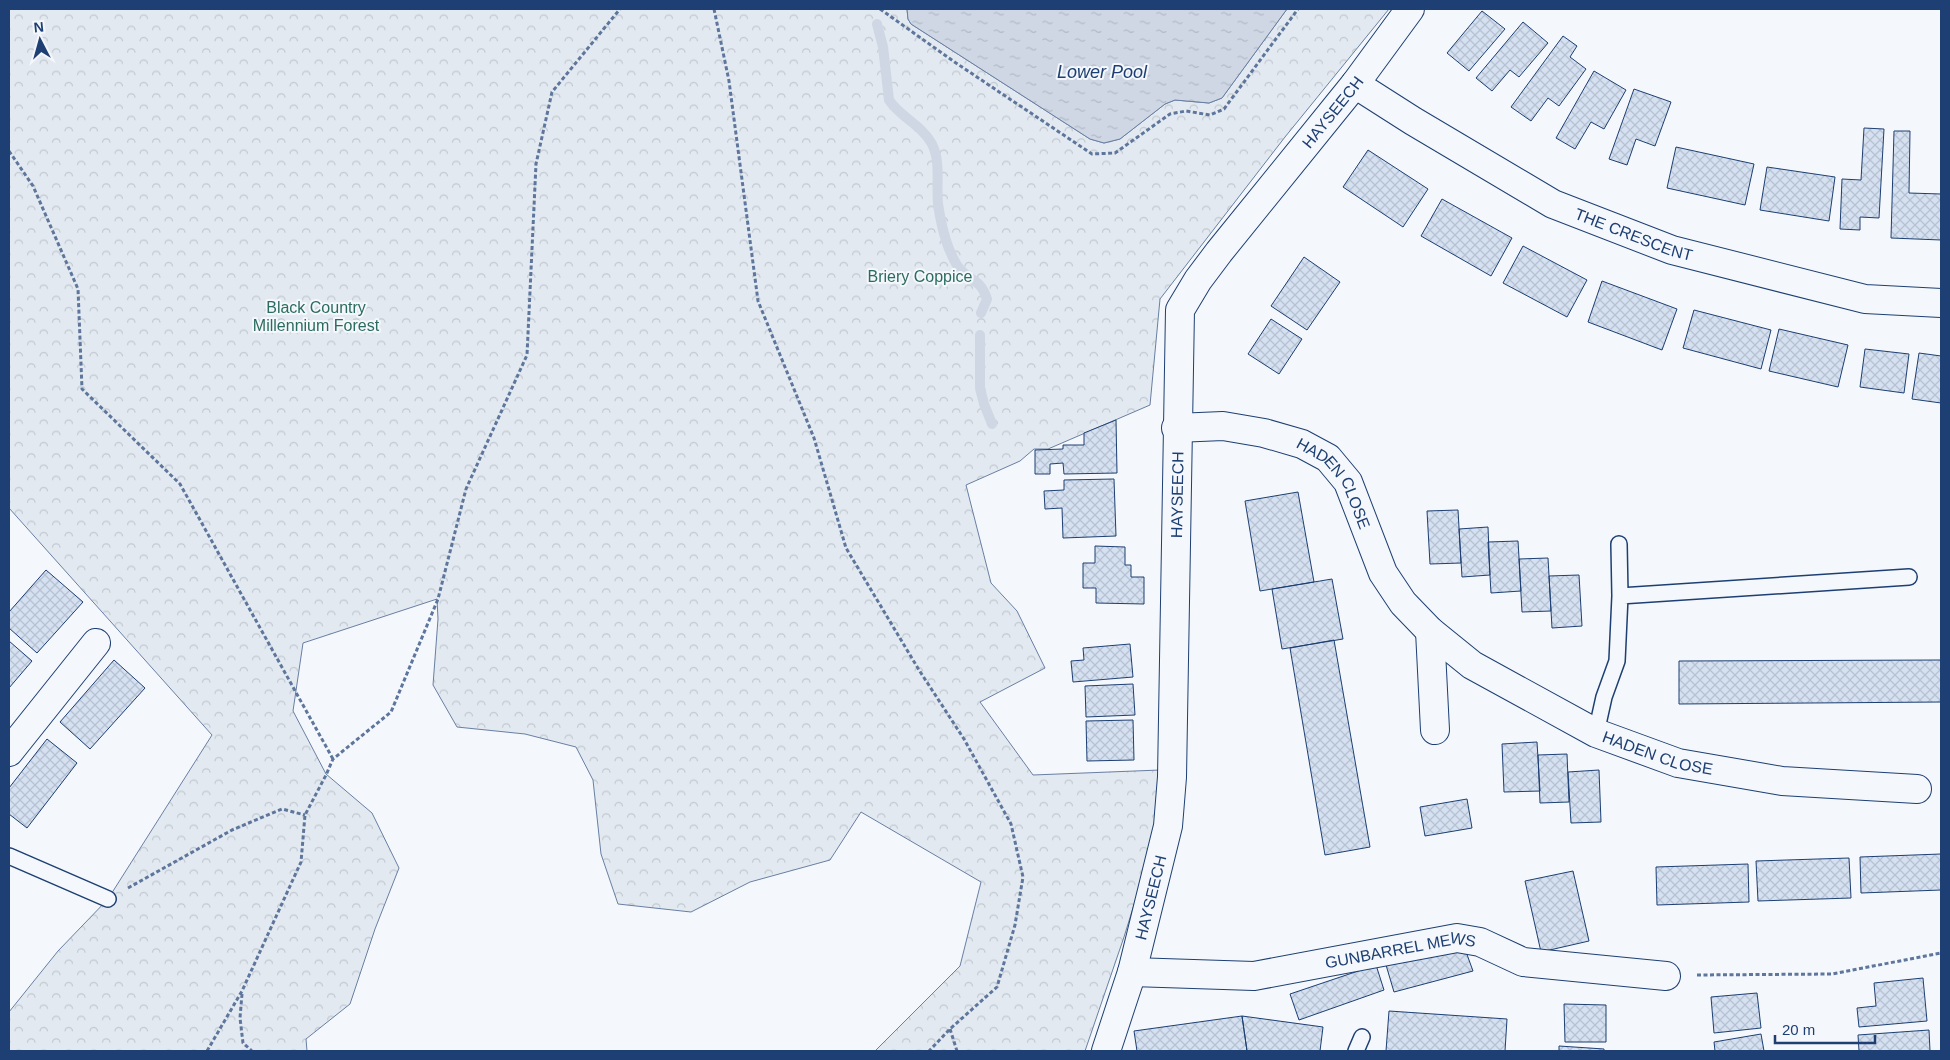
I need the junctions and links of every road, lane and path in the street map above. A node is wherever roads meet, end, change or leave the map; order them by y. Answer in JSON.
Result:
{"nodes":[{"id":1,"x":620,"y":9,"type":"edge"},
{"id":2,"x":714,"y":9,"type":"edge"},
{"id":3,"x":880,"y":9,"type":"edge"},
{"id":4,"x":1298,"y":9,"type":"edge"},
{"id":5,"x":1410,"y":9,"type":"edge"},
{"id":6,"x":1355,"y":84,"type":"junction"},
{"id":7,"x":9,"y":151,"type":"edge"},
{"id":8,"x":1941,"y":303,"type":"edge"},
{"id":9,"x":1176,"y":428,"type":"junction"},
{"id":10,"x":1619,"y":544,"type":"dead end"},
{"id":11,"x":1909,"y":577,"type":"dead end"},
{"id":12,"x":1620,"y":596,"type":"junction"},
{"id":13,"x":1430,"y":631,"type":"junction"},
{"id":14,"x":96,"y":643,"type":"dead end"},
{"id":15,"x":1435,"y":730,"type":"dead end"},
{"id":16,"x":1596,"y":733,"type":"junction"},
{"id":17,"x":9,"y":752,"type":"edge"},
{"id":18,"x":334,"y":759,"type":"junction"},
{"id":19,"x":1917,"y":789,"type":"dead end"},
{"id":20,"x":305,"y":815,"type":"junction"},
{"id":21,"x":9,"y":856,"type":"edge"},
{"id":22,"x":108,"y":899,"type":"joint"},
{"id":23,"x":1941,"y":953,"type":"edge"},
{"id":24,"x":1132,"y":972,"type":"junction"},
{"id":25,"x":1666,"y":976,"type":"joint"},
{"id":26,"x":242,"y":991,"type":"junction"},
{"id":27,"x":950,"y":1029,"type":"junction"},
{"id":28,"x":1362,"y":1037,"type":"dead end"},
{"id":29,"x":207,"y":1051,"type":"edge"},
{"id":30,"x":252,"y":1051,"type":"edge"},
{"id":31,"x":929,"y":1051,"type":"edge"},
{"id":32,"x":957,"y":1051,"type":"edge"},
{"id":33,"x":1106,"y":1051,"type":"edge"},
{"id":34,"x":1356,"y":1051,"type":"edge"}],
"edges":[{"from":1,"to":18,"type":"path"},
{"from":2,"to":27,"type":"path"},
{"from":3,"to":4,"type":"path"},
{"from":5,"to":6,"type":"street","name":"HAYSEECH"},
{"from":6,"to":8,"type":"street","name":"THE CRESCENT"},
{"from":6,"to":9,"type":"street","name":"HAYSEECH"},
{"from":7,"to":18,"type":"path"},
{"from":9,"to":13,"type":"street","name":"HADEN CLOSE"},
{"from":9,"to":24,"type":"street","name":"HAYSEECH"},
{"from":10,"to":12,"type":"lane"},
{"from":11,"to":12,"type":"lane"},
{"from":12,"to":16,"type":"lane"},
{"from":13,"to":15,"type":"street"},
{"from":13,"to":16,"type":"street","name":"HADEN CLOSE"},
{"from":14,"to":17,"type":"street"},
{"from":16,"to":19,"type":"street","name":"HADEN CLOSE"},
{"from":18,"to":20,"type":"path"},
{"from":20,"to":22,"type":"path"},
{"from":20,"to":26,"type":"path"},
{"from":21,"to":22,"type":"lane"},
{"from":23,"to":25,"type":"path"},
{"from":24,"to":25,"type":"street","name":"GUNBARREL MEWS"},
{"from":24,"to":33,"type":"street","name":"HAYSEECH"},
{"from":26,"to":29,"type":"path"},
{"from":26,"to":30,"type":"path"},
{"from":27,"to":31,"type":"path"},
{"from":27,"to":32,"type":"path"},
{"from":28,"to":34,"type":"lane"}]}
